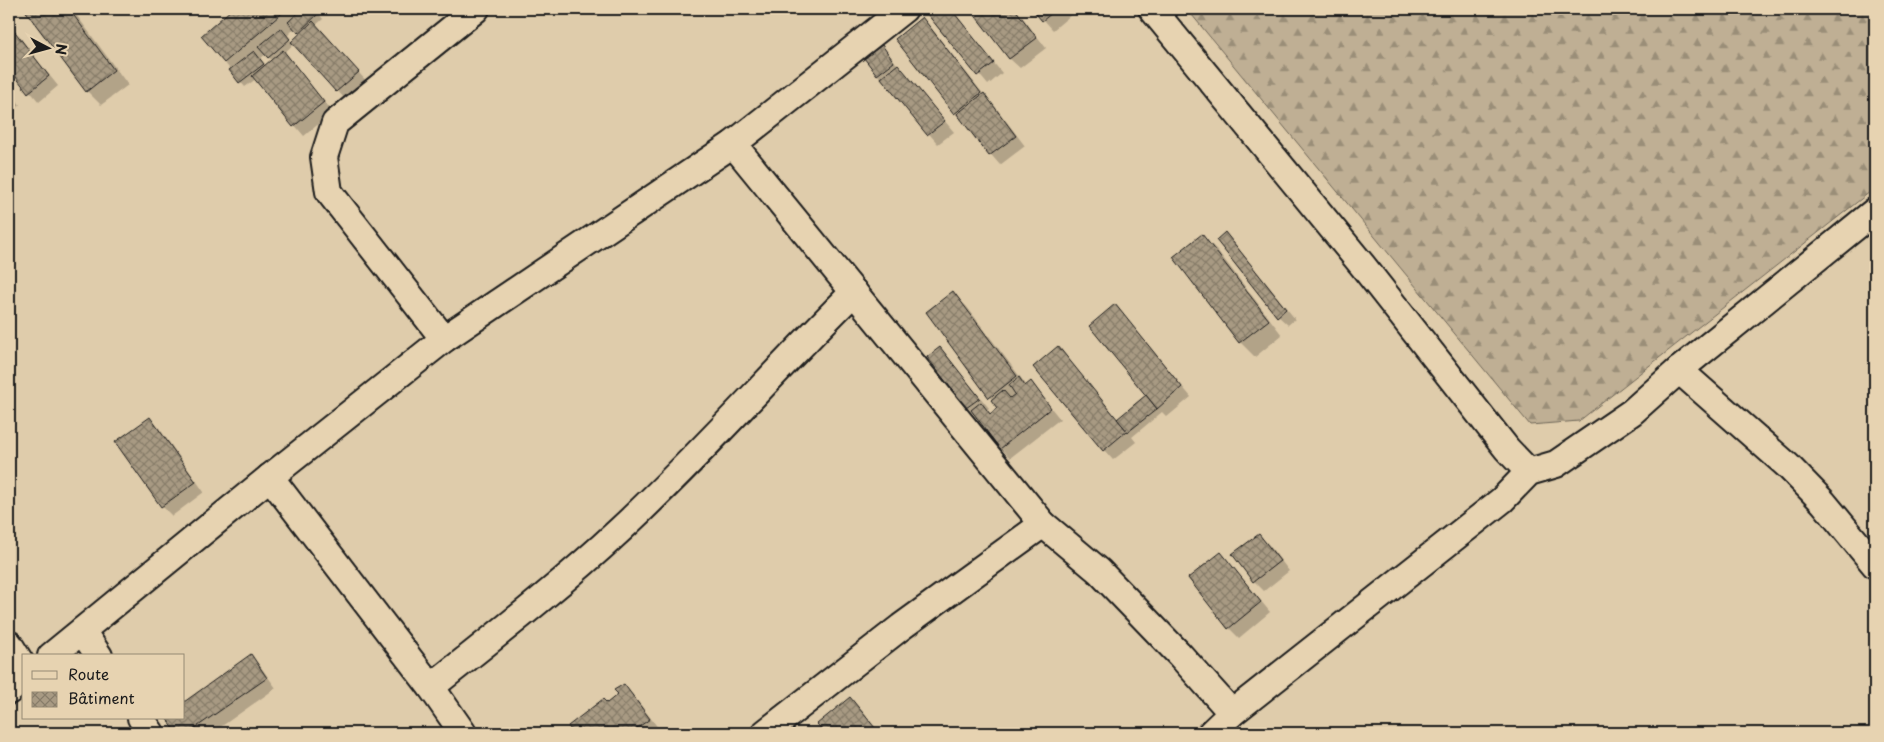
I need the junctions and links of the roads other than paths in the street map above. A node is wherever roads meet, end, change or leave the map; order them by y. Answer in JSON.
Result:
{"nodes":[{"id":1,"x":476,"y":9,"type":"edge"},
{"id":2,"x":904,"y":9,"type":"edge"},
{"id":3,"x":1152,"y":9,"type":"edge"},
{"id":4,"x":733,"y":144,"type":"junction"},
{"id":5,"x":1875,"y":211,"type":"edge"},
{"id":6,"x":854,"y":292,"type":"junction"},
{"id":7,"x":444,"y":339,"type":"junction"},
{"id":8,"x":1679,"y":370,"type":"junction"},
{"id":9,"x":1529,"y":472,"type":"junction"},
{"id":10,"x":270,"y":477,"type":"junction"},
{"id":11,"x":1043,"y":524,"type":"junction"},
{"id":12,"x":1875,"y":565,"type":"edge"},
{"id":13,"x":82,"y":630,"type":"junction"},
{"id":14,"x":9,"y":644,"type":"edge"},
{"id":15,"x":53,"y":654,"type":"edge"},
{"id":16,"x":98,"y":654,"type":"edge"},
{"id":17,"x":22,"y":665,"type":"edge"},
{"id":18,"x":22,"y":680,"type":"edge"},
{"id":19,"x":431,"y":687,"type":"junction"},
{"id":20,"x":9,"y":691,"type":"edge"},
{"id":21,"x":1232,"y":713,"type":"junction"},
{"id":22,"x":141,"y":720,"type":"edge"},
{"id":23,"x":151,"y":733,"type":"edge"},
{"id":24,"x":464,"y":733,"type":"edge"},
{"id":25,"x":765,"y":733,"type":"edge"},
{"id":26,"x":1211,"y":733,"type":"edge"}],
"edges":[{"from":1,"to":7,"type":"street"},
{"from":2,"to":4,"type":"street"},
{"from":3,"to":9,"type":"street"},
{"from":4,"to":6,"type":"street"},
{"from":4,"to":7,"type":"street"},
{"from":5,"to":8,"type":"street"},
{"from":6,"to":11,"type":"street"},
{"from":6,"to":19,"type":"street"},
{"from":7,"to":10,"type":"street"},
{"from":8,"to":9,"type":"street"},
{"from":8,"to":12,"type":"street"},
{"from":9,"to":21,"type":"street"},
{"from":10,"to":13,"type":"street"},
{"from":10,"to":19,"type":"street"},
{"from":11,"to":21,"type":"street"},
{"from":11,"to":25,"type":"street"},
{"from":13,"to":15,"type":"street"},
{"from":13,"to":16,"type":"street"},
{"from":14,"to":17,"type":"street"},
{"from":18,"to":20,"type":"street"},
{"from":19,"to":24,"type":"street"},
{"from":21,"to":26,"type":"street"},
{"from":22,"to":23,"type":"street"}]}
